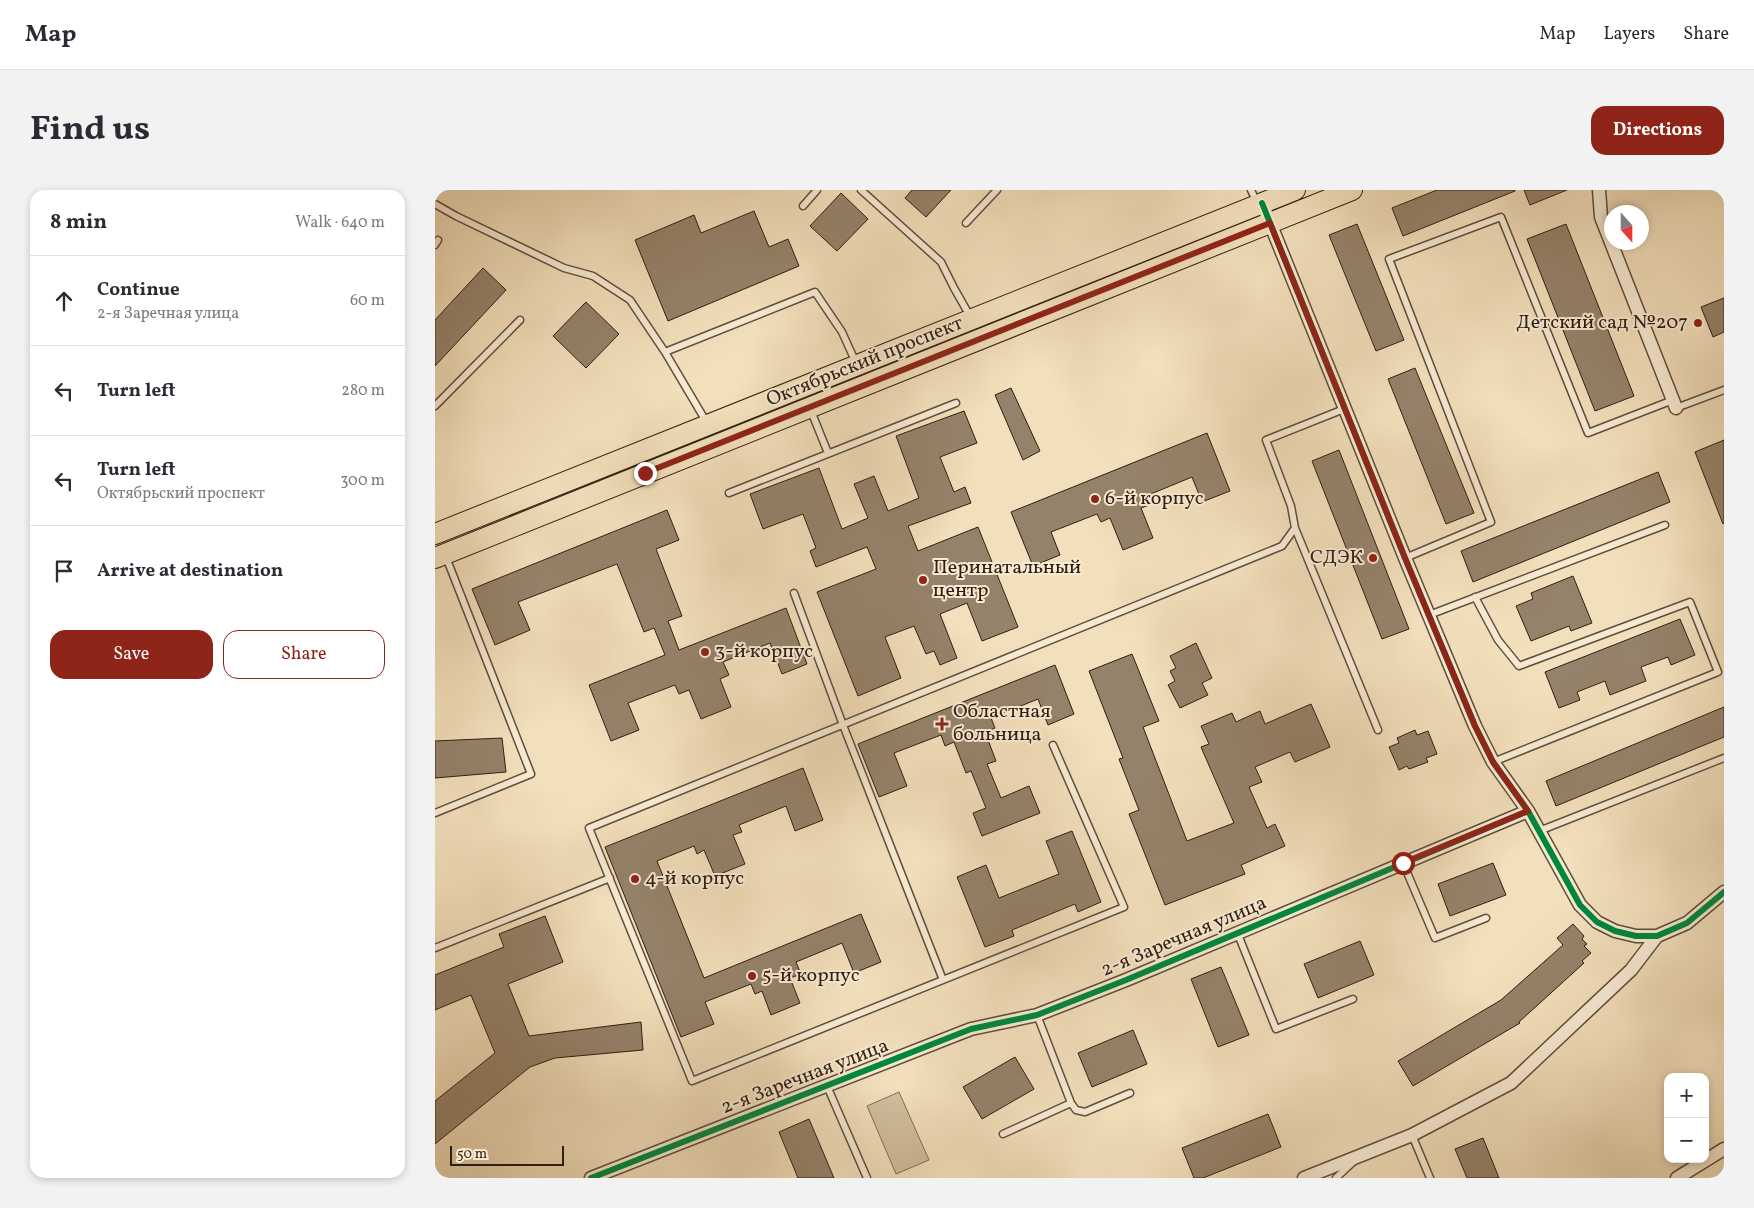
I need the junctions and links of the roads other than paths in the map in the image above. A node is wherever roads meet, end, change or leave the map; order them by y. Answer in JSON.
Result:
{"nodes":[{"id":1,"x":817,"y":190,"type":"edge"},
{"id":2,"x":861,"y":190,"type":"edge"},
{"id":3,"x":997,"y":190,"type":"edge"},
{"id":4,"x":1295,"y":190,"type":"edge"},
{"id":5,"x":1352,"y":190,"type":"edge"},
{"id":6,"x":1599,"y":190,"type":"edge"},
{"id":7,"x":1257,"y":199,"type":"edge"},
{"id":8,"x":435,"y":204,"type":"edge"},
{"id":9,"x":803,"y":206,"type":"dead end"},
{"id":10,"x":966,"y":223,"type":"dead end"},
{"id":11,"x":1270,"y":223,"type":"junction"},
{"id":12,"x":972,"y":319,"type":"junction"},
{"id":13,"x":520,"y":320,"type":"dead end"},
{"id":14,"x":665,"y":352,"type":"junction"},
{"id":15,"x":857,"y":365,"type":"junction"},
{"id":16,"x":1724,"y":390,"type":"edge"},
{"id":17,"x":956,"y":403,"type":"dead end"},
{"id":18,"x":1674,"y":404,"type":"junction"},
{"id":19,"x":435,"y":406,"type":"edge"},
{"id":20,"x":809,"y":407,"type":"junction"},
{"id":21,"x":1344,"y":409,"type":"junction"},
{"id":22,"x":708,"y":424,"type":"junction"},
{"id":23,"x":828,"y":453,"type":"junction"},
{"id":24,"x":729,"y":493,"type":"dead end"},
{"id":25,"x":1665,"y":525,"type":"dead end"},
{"id":26,"x":1295,"y":528,"type":"junction"},
{"id":27,"x":435,"y":534,"type":"edge"},
{"id":28,"x":440,"y":556,"type":"edge"},
{"id":29,"x":1405,"y":558,"type":"junction"},
{"id":30,"x":794,"y":593,"type":"dead end"},
{"id":31,"x":1475,"y":597,"type":"junction"},
{"id":32,"x":1429,"y":615,"type":"junction"},
{"id":33,"x":843,"y":725,"type":"junction"},
{"id":34,"x":1378,"y":730,"type":"dead end"},
{"id":35,"x":1053,"y":745,"type":"dead end"},
{"id":36,"x":1724,"y":758,"type":"edge"},
{"id":37,"x":1493,"y":762,"type":"junction"},
{"id":38,"x":1528,"y":811,"type":"junction"},
{"id":39,"x":435,"y":813,"type":"edge"},
{"id":40,"x":1538,"y":831,"type":"junction"},
{"id":41,"x":1403,"y":863,"type":"junction"},
{"id":42,"x":610,"y":878,"type":"junction"},
{"id":43,"x":1724,"y":892,"type":"edge"},
{"id":44,"x":1486,"y":918,"type":"dead end"},
{"id":45,"x":1237,"y":932,"type":"junction"},
{"id":46,"x":1657,"y":936,"type":"junction"},
{"id":47,"x":435,"y":948,"type":"edge"},
{"id":48,"x":943,"y":980,"type":"junction"},
{"id":49,"x":1353,"y":998,"type":"dead end"},
{"id":50,"x":1037,"y":1015,"type":"junction"},
{"id":51,"x":827,"y":1086,"type":"junction"},
{"id":52,"x":1130,"y":1093,"type":"dead end"},
{"id":53,"x":1071,"y":1103,"type":"junction"},
{"id":54,"x":1003,"y":1134,"type":"dead end"},
{"id":55,"x":1413,"y":1135,"type":"junction"},
{"id":56,"x":1724,"y":1149,"type":"edge"},
{"id":57,"x":1360,"y":1156,"type":"junction"},
{"id":58,"x":591,"y":1178,"type":"edge"},
{"id":59,"x":867,"y":1178,"type":"edge"},
{"id":60,"x":1304,"y":1178,"type":"edge"},
{"id":61,"x":1336,"y":1178,"type":"edge"},
{"id":62,"x":1430,"y":1178,"type":"edge"},
{"id":63,"x":1677,"y":1178,"type":"edge"}],
"edges":[{"from":1,"to":9,"type":"lane"},
{"from":2,"to":12,"type":"lane"},
{"from":3,"to":10,"type":"lane"},
{"from":4,"to":7,"type":"main road","name":"Октябрьский проспект"},
{"from":5,"to":11,"type":"main road","name":"Октябрьский проспект"},
{"from":6,"to":18,"type":"street"},
{"from":7,"to":11,"type":"street"},
{"from":7,"to":12,"type":"main road","name":"Октябрьский проспект"},
{"from":8,"to":14,"type":"lane"},
{"from":11,"to":20,"type":"main road","name":"Октябрьский проспект"},
{"from":11,"to":21,"type":"street"},
{"from":12,"to":15,"type":"main road","name":"Октябрьский проспект"},
{"from":13,"to":19,"type":"lane"},
{"from":14,"to":15,"type":"lane"},
{"from":14,"to":22,"type":"lane"},
{"from":15,"to":22,"type":"main road","name":"Октябрьский проспект"},
{"from":16,"to":18,"type":"lane"},
{"from":17,"to":23,"type":"lane"},
{"from":18,"to":29,"type":"lane"},
{"from":20,"to":23,"type":"lane"},
{"from":20,"to":28,"type":"main road","name":"Октябрьский проспект"},
{"from":21,"to":26,"type":"lane"},
{"from":21,"to":29,"type":"street"},
{"from":22,"to":27,"type":"main road","name":"Октябрьский проспект"},
{"from":23,"to":24,"type":"lane"},
{"from":25,"to":31,"type":"lane"},
{"from":26,"to":33,"type":"lane"},
{"from":26,"to":34,"type":"lane"},
{"from":28,"to":39,"type":"lane"},
{"from":29,"to":32,"type":"street"},
{"from":30,"to":33,"type":"lane"},
{"from":31,"to":32,"type":"lane"},
{"from":31,"to":37,"type":"lane"},
{"from":32,"to":37,"type":"street"},
{"from":33,"to":42,"type":"lane"},
{"from":33,"to":48,"type":"lane"},
{"from":35,"to":48,"type":"lane"},
{"from":36,"to":40,"type":"lane"},
{"from":37,"to":38,"type":"street"},
{"from":38,"to":40,"type":"street"},
{"from":38,"to":41,"type":"street","name":"2-я Заречная улица"},
{"from":40,"to":46,"type":"street"},
{"from":41,"to":44,"type":"lane"},
{"from":41,"to":45,"type":"street","name":"2-я Заречная улица"},
{"from":42,"to":47,"type":"lane"},
{"from":42,"to":48,"type":"lane"},
{"from":43,"to":46,"type":"street"},
{"from":45,"to":49,"type":"lane"},
{"from":45,"to":50,"type":"street","name":"2-я Заречная улица"},
{"from":46,"to":55,"type":"street"},
{"from":50,"to":51,"type":"street","name":"2-я Заречная улица"},
{"from":50,"to":53,"type":"lane"},
{"from":51,"to":58,"type":"street","name":"2-я Заречная улица"},
{"from":51,"to":59,"type":"lane"},
{"from":52,"to":53,"type":"lane"},
{"from":53,"to":54,"type":"lane"},
{"from":55,"to":57,"type":"street"},
{"from":55,"to":62,"type":"lane"},
{"from":56,"to":63,"type":"street"},
{"from":57,"to":60,"type":"street"},
{"from":57,"to":61,"type":"lane"}]}
